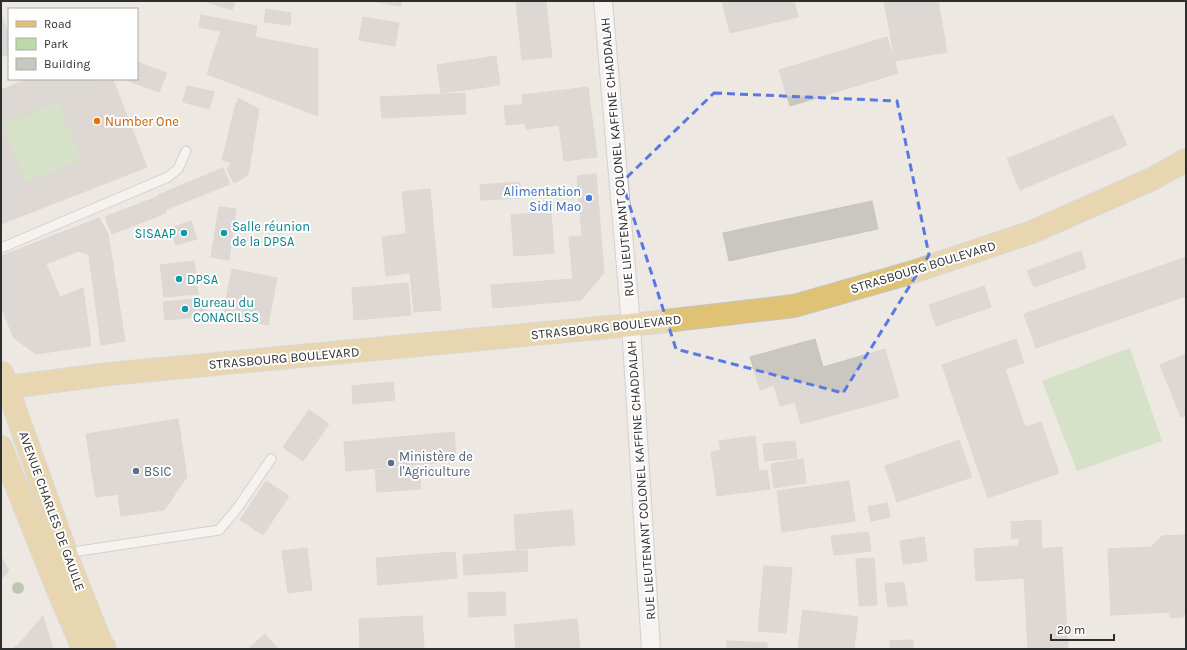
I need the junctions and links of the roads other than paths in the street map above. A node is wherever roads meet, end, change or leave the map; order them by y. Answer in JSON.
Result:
{"nodes":[{"id":1,"x":604,"y":1,"type":"edge"},
{"id":2,"x":186,"y":151,"type":"dead end"},
{"id":3,"x":1186,"y":160,"type":"edge"},
{"id":4,"x":1,"y":248,"type":"edge"},
{"id":5,"x":631,"y":325,"type":"junction"},
{"id":6,"x":3,"y":382,"type":"edge"},
{"id":7,"x":1,"y":447,"type":"edge"},
{"id":8,"x":271,"y":459,"type":"dead end"},
{"id":9,"x":66,"y":553,"type":"junction"},
{"id":10,"x":83,"y":649,"type":"edge"},
{"id":11,"x":105,"y":649,"type":"edge"},
{"id":12,"x":651,"y":649,"type":"edge"}],
"edges":[{"from":1,"to":5,"type":"street","name":"RUE LIEUTENANT COLONEL KAFFINE CHADDALAH"},
{"from":2,"to":4,"type":"lane"},
{"from":3,"to":5,"type":"main road","name":"STRASBOURG BOULEVARD"},
{"from":5,"to":6,"type":"main road","name":"STRASBOURG BOULEVARD"},
{"from":5,"to":12,"type":"street","name":"RUE LIEUTENANT COLONEL KAFFINE CHADDALAH"},
{"from":6,"to":9,"type":"main road","name":"AVENUE CHARLES DE GAULLE"},
{"from":7,"to":10,"type":"main road","name":"AVENUE CHARLES DE GAULLE"},
{"from":8,"to":9,"type":"lane"},
{"from":9,"to":11,"type":"main road","name":"AVENUE CHARLES DE GAULLE"}]}
